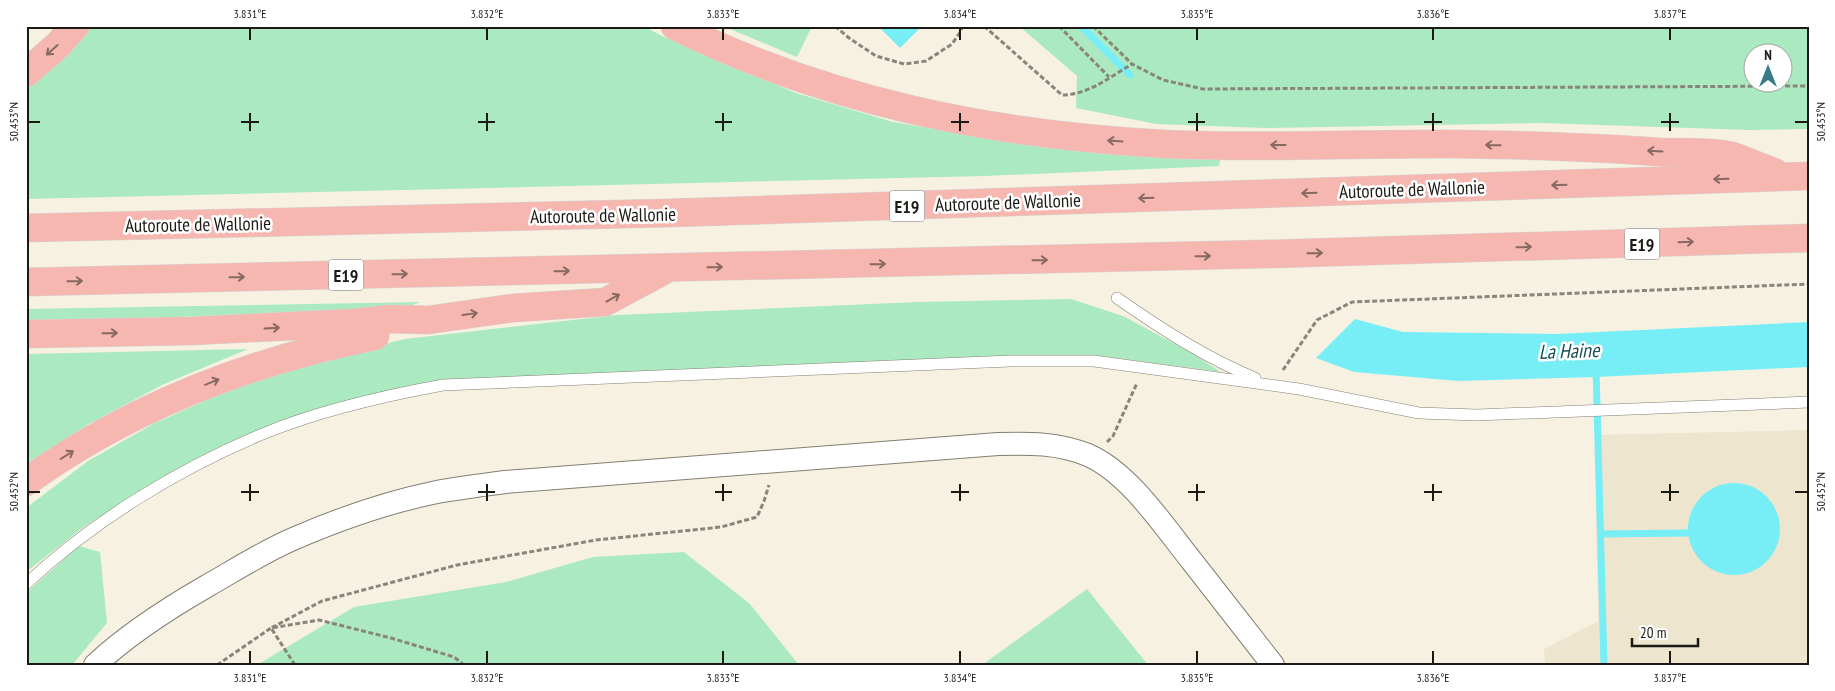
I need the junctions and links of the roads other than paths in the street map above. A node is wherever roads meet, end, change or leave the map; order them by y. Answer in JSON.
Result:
{"nodes":[{"id":1,"x":75,"y":26,"type":"edge"},
{"id":2,"x":675,"y":26,"type":"edge"},
{"id":3,"x":26,"y":73,"type":"edge"},
{"id":4,"x":1798,"y":177,"type":"edge"},
{"id":5,"x":26,"y":228,"type":"edge"},
{"id":6,"x":1809,"y":238,"type":"edge"},
{"id":7,"x":666,"y":269,"type":"junction"},
{"id":8,"x":26,"y":282,"type":"edge"},
{"id":9,"x":1117,"y":298,"type":"dead end"},
{"id":10,"x":428,"y":320,"type":"junction"},
{"id":11,"x":26,"y":334,"type":"edge"},
{"id":12,"x":1273,"y":385,"type":"junction"},
{"id":13,"x":1809,"y":402,"type":"edge"},
{"id":14,"x":26,"y":482,"type":"edge"},
{"id":15,"x":26,"y":584,"type":"edge"},
{"id":16,"x":95,"y":665,"type":"edge"},
{"id":17,"x":1273,"y":665,"type":"edge"}],
"edges":[{"from":1,"to":3,"type":"highway","one_way":true},
{"from":4,"to":2,"type":"highway","one_way":true},
{"from":4,"to":5,"type":"highway","name":"Autoroute de Wallonie","number":"E19","one_way":true},
{"from":7,"to":6,"type":"highway","number":"E19","one_way":true},
{"from":8,"to":7,"type":"highway","number":"E19","one_way":true},
{"from":10,"to":7,"type":"highway","one_way":true},
{"from":9,"to":12,"type":"lane"},
{"from":11,"to":10,"type":"highway","one_way":true},
{"from":14,"to":10,"type":"highway","one_way":true},
{"from":12,"to":13,"type":"lane"},
{"from":12,"to":15,"type":"lane"},
{"from":16,"to":17,"type":"street"}]}
